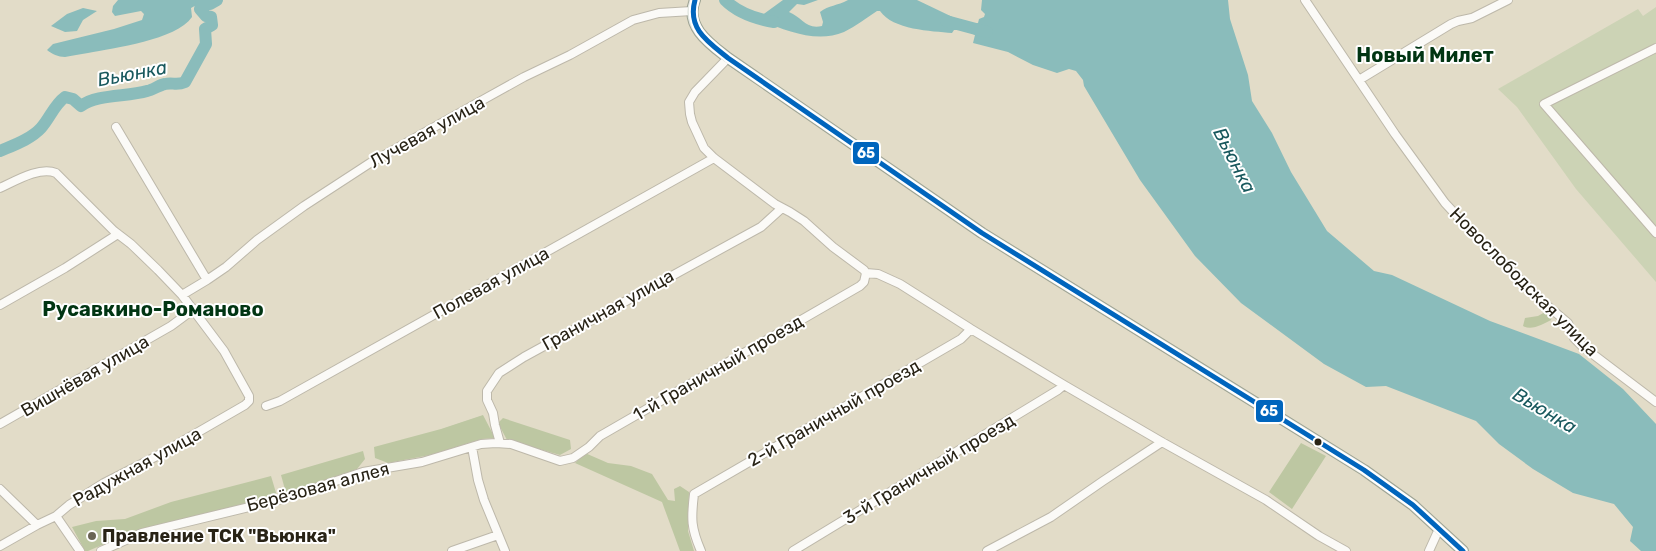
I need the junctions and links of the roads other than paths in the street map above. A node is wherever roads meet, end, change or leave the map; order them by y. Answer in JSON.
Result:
{"nodes":[{"id":1,"x":695,"y":0,"type":"edge"},
{"id":2,"x":1305,"y":0,"type":"edge"},
{"id":3,"x":1508,"y":0,"type":"edge"},
{"id":4,"x":692,"y":11,"type":"junction"},
{"id":5,"x":1656,"y":48,"type":"edge"},
{"id":6,"x":728,"y":58,"type":"junction"},
{"id":7,"x":1359,"y":80,"type":"junction"},
{"id":8,"x":116,"y":127,"type":"dead end"},
{"id":9,"x":714,"y":158,"type":"junction"},
{"id":10,"x":0,"y":188,"type":"edge"},
{"id":11,"x":782,"y":208,"type":"junction"},
{"id":12,"x":1656,"y":233,"type":"edge"},
{"id":13,"x":118,"y":234,"type":"junction"},
{"id":14,"x":866,"y":273,"type":"junction"},
{"id":15,"x":207,"y":280,"type":"junction"},
{"id":16,"x":182,"y":295,"type":"junction"},
{"id":17,"x":0,"y":305,"type":"edge"},
{"id":18,"x":194,"y":309,"type":"junction"},
{"id":19,"x":971,"y":329,"type":"junction"},
{"id":20,"x":1064,"y":385,"type":"junction"},
{"id":21,"x":1656,"y":402,"type":"edge"},
{"id":22,"x":266,"y":406,"type":"dead end"},
{"id":23,"x":0,"y":424,"type":"edge"},
{"id":24,"x":1162,"y":442,"type":"junction"},
{"id":25,"x":500,"y":443,"type":"junction"},
{"id":26,"x":472,"y":447,"type":"junction"},
{"id":27,"x":566,"y":460,"type":"joint"},
{"id":28,"x":0,"y":489,"type":"edge"},
{"id":29,"x":56,"y":516,"type":"junction"},
{"id":30,"x":37,"y":525,"type":"junction"},
{"id":31,"x":1439,"y":529,"type":"junction"},
{"id":32,"x":498,"y":535,"type":"junction"},
{"id":33,"x":0,"y":546,"type":"edge"},
{"id":34,"x":80,"y":551,"type":"edge"},
{"id":35,"x":101,"y":551,"type":"edge"},
{"id":36,"x":452,"y":551,"type":"edge"},
{"id":37,"x":505,"y":551,"type":"edge"},
{"id":38,"x":700,"y":551,"type":"edge"},
{"id":39,"x":793,"y":551,"type":"edge"},
{"id":40,"x":987,"y":551,"type":"edge"},
{"id":41,"x":1346,"y":551,"type":"edge"},
{"id":42,"x":1429,"y":551,"type":"edge"},
{"id":43,"x":1463,"y":551,"type":"edge"}],
"edges":[{"from":1,"to":4,"type":"main road"},
{"from":2,"to":7,"type":"street","name":"Новослободская улица"},
{"from":3,"to":7,"type":"street"},
{"from":4,"to":6,"type":"main road"},
{"from":4,"to":15,"type":"street","name":"Лучевая улица"},
{"from":5,"to":12,"type":"street"},
{"from":6,"to":9,"type":"street"},
{"from":6,"to":31,"type":"main road"},
{"from":7,"to":21,"type":"street","name":"Новослободская улица"},
{"from":8,"to":15,"type":"street"},
{"from":9,"to":11,"type":"street"},
{"from":9,"to":22,"type":"street","name":"Полевая улица"},
{"from":10,"to":13,"type":"street"},
{"from":11,"to":14,"type":"street"},
{"from":11,"to":25,"type":"street","name":"Граничная улица"},
{"from":13,"to":16,"type":"street"},
{"from":13,"to":17,"type":"street"},
{"from":14,"to":19,"type":"street"},
{"from":14,"to":27,"type":"street","name":"1-й Граничный проезд"},
{"from":15,"to":16,"type":"street","name":"Лучевая улица"},
{"from":16,"to":18,"type":"street"},
{"from":18,"to":23,"type":"street","name":"Вишнёвая улица"},
{"from":18,"to":29,"type":"street","name":"Радужная улица"},
{"from":19,"to":20,"type":"street"},
{"from":19,"to":38,"type":"street","name":"2-й Граничный проезд"},
{"from":20,"to":24,"type":"street"},
{"from":20,"to":39,"type":"street","name":"3-й Граничный проезд"},
{"from":24,"to":40,"type":"street"},
{"from":24,"to":41,"type":"street"},
{"from":25,"to":26,"type":"street","name":"Берёзовая аллея"},
{"from":25,"to":27,"type":"street","name":"Берёзовая аллея"},
{"from":26,"to":32,"type":"street"},
{"from":26,"to":35,"type":"street","name":"Берёзовая аллея"},
{"from":28,"to":30,"type":"street"},
{"from":29,"to":30,"type":"street","name":"Радужная улица"},
{"from":29,"to":34,"type":"street"},
{"from":30,"to":33,"type":"street","name":"Радужная улица"},
{"from":31,"to":42,"type":"street"},
{"from":31,"to":43,"type":"main road"},
{"from":32,"to":36,"type":"street"},
{"from":32,"to":37,"type":"street"}]}
